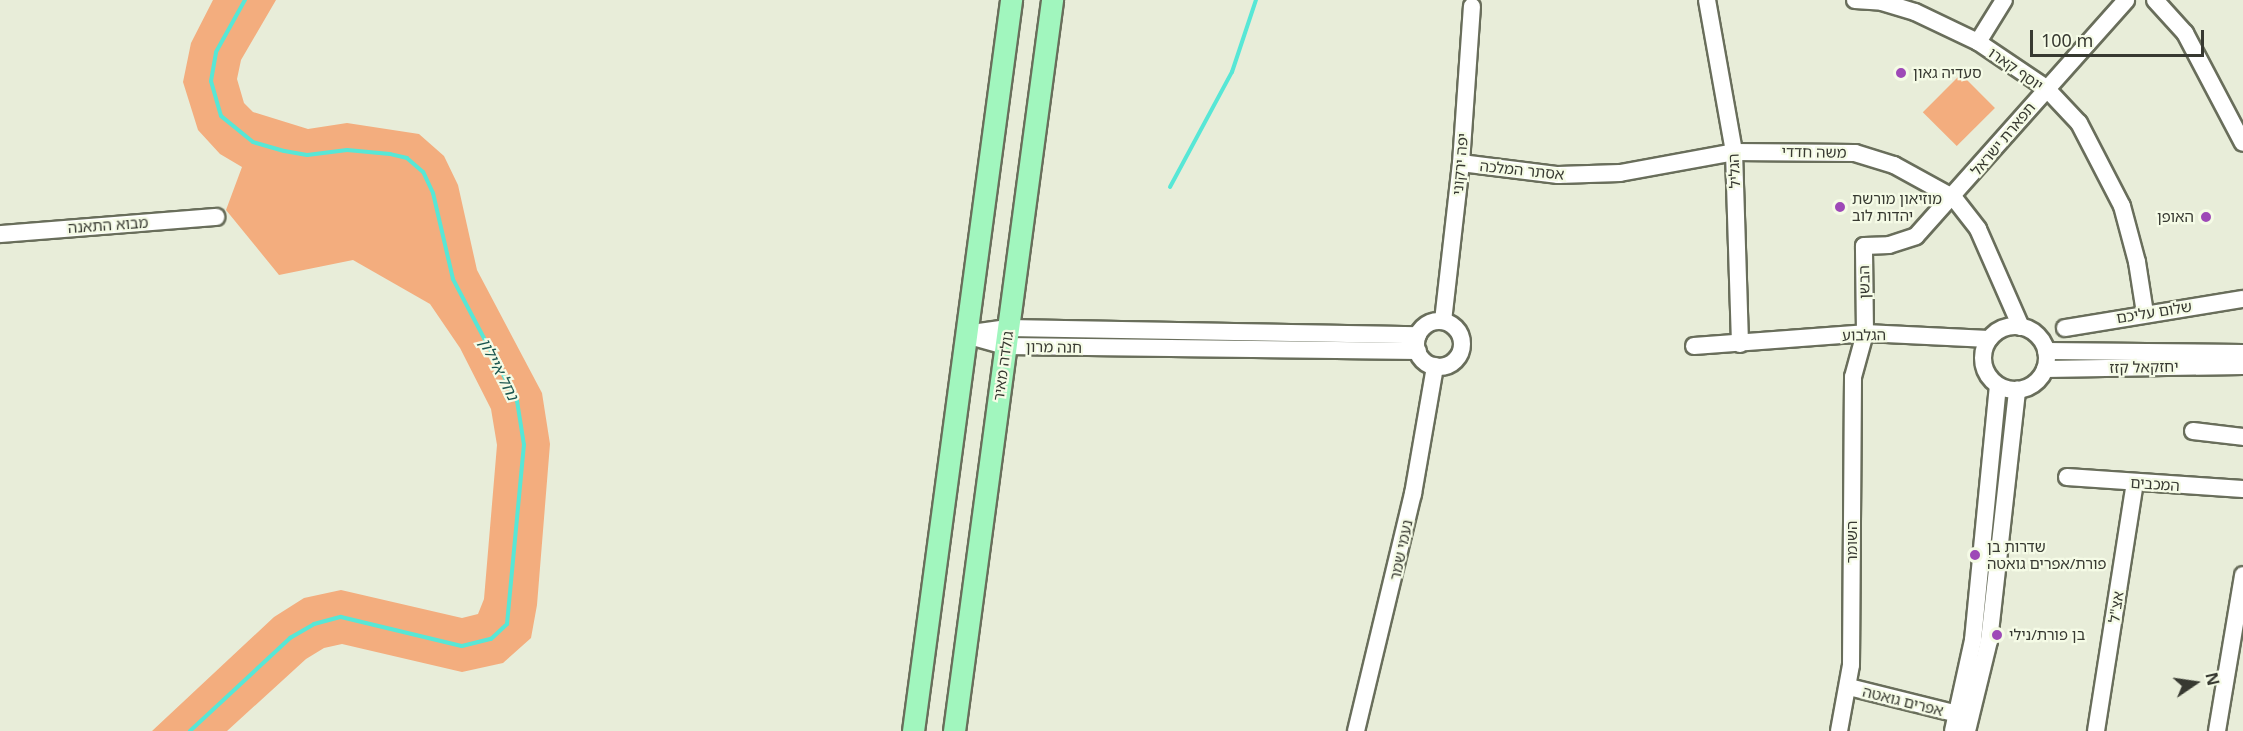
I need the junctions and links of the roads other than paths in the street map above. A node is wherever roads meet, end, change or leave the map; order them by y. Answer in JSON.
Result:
{"nodes":[{"id":1,"x":1011,"y":0,"type":"edge"},
{"id":2,"x":1052,"y":0,"type":"edge"},
{"id":3,"x":1707,"y":0,"type":"edge"},
{"id":4,"x":1855,"y":0,"type":"edge"},
{"id":5,"x":2004,"y":0,"type":"edge"},
{"id":6,"x":2126,"y":0,"type":"edge"},
{"id":7,"x":2155,"y":0,"type":"edge"},
{"id":8,"x":1472,"y":6,"type":"dead end"},
{"id":9,"x":1978,"y":42,"type":"junction"},
{"id":10,"x":2046,"y":88,"type":"junction"},
{"id":11,"x":2243,"y":143,"type":"edge"},
{"id":12,"x":1734,"y":153,"type":"junction"},
{"id":13,"x":1461,"y":164,"type":"junction"},
{"id":14,"x":1620,"y":173,"type":"joint"},
{"id":15,"x":1953,"y":198,"type":"junction"},
{"id":16,"x":216,"y":217,"type":"dead end"},
{"id":17,"x":0,"y":234,"type":"edge"},
{"id":18,"x":2243,"y":299,"type":"edge"},
{"id":19,"x":2145,"y":313,"type":"junction"},
{"id":20,"x":1443,"y":321,"type":"junction"},
{"id":21,"x":2021,"y":327,"type":"junction"},
{"id":22,"x":2065,"y":328,"type":"dead end"},
{"id":23,"x":1865,"y":333,"type":"junction"},
{"id":24,"x":966,"y":334,"type":"junction"},
{"id":25,"x":1007,"y":337,"type":"junction"},
{"id":26,"x":1989,"y":339,"type":"junction"},
{"id":27,"x":1418,"y":343,"type":"junction"},
{"id":28,"x":1740,"y":344,"type":"junction"},
{"id":29,"x":1694,"y":346,"type":"dead end"},
{"id":30,"x":2046,"y":351,"type":"junction"},
{"id":31,"x":1857,"y":352,"type":"joint"},
{"id":32,"x":2243,"y":353,"type":"edge"},
{"id":33,"x":1435,"y":366,"type":"junction"},
{"id":34,"x":2243,"y":366,"type":"edge"},
{"id":35,"x":2045,"y":369,"type":"junction"},
{"id":36,"x":1998,"y":386,"type":"junction"},
{"id":37,"x":2017,"y":390,"type":"junction"},
{"id":38,"x":2193,"y":431,"type":"dead end"},
{"id":39,"x":2243,"y":437,"type":"edge"},
{"id":40,"x":2067,"y":477,"type":"dead end"},
{"id":41,"x":2135,"y":483,"type":"junction"},
{"id":42,"x":2243,"y":489,"type":"edge"},
{"id":43,"x":2243,"y":575,"type":"edge"},
{"id":44,"x":1849,"y":687,"type":"junction"},
{"id":45,"x":1955,"y":723,"type":"edge"},
{"id":46,"x":913,"y":731,"type":"edge"},
{"id":47,"x":954,"y":731,"type":"edge"},
{"id":48,"x":1356,"y":731,"type":"edge"},
{"id":49,"x":1839,"y":731,"type":"edge"},
{"id":50,"x":1967,"y":731,"type":"edge"},
{"id":51,"x":2096,"y":731,"type":"edge"},
{"id":52,"x":2217,"y":731,"type":"edge"}],
"edges":[{"from":1,"to":24,"type":"main road"},
{"from":2,"to":25,"type":"main road","name":"גולדה מאיר"},
{"from":3,"to":12,"type":"street","name":"הגליל"},
{"from":4,"to":9,"type":"street","name":"יוסף קארו"},
{"from":5,"to":9,"type":"street"},
{"from":6,"to":10,"type":"street","name":"תפארת ישראל"},
{"from":7,"to":11,"type":"street"},
{"from":8,"to":13,"type":"street","name":"יפה ירקוני"},
{"from":9,"to":10,"type":"street","name":"יוסף קארו"},
{"from":10,"to":15,"type":"street","name":"תפארת ישראל"},
{"from":10,"to":19,"type":"street","name":"יוסף קארו"},
{"from":12,"to":14,"type":"street","name":"משה חדדי"},
{"from":12,"to":15,"type":"street","name":"משה חדדי"},
{"from":12,"to":28,"type":"street","name":"הגליל"},
{"from":13,"to":14,"type":"street","name":"אסתר המלכה"},
{"from":13,"to":20,"type":"street","name":"יפה ירקוני"},
{"from":15,"to":21,"type":"street","name":"משה חדדי"},
{"from":15,"to":23,"type":"street","name":"הבשן"},
{"from":16,"to":17,"type":"street","name":"מבוא התאנה"},
{"from":18,"to":19,"type":"street","name":"שלום עליכם"},
{"from":19,"to":22,"type":"street","name":"שלום עליכם"},
{"from":20,"to":27,"type":"street"},
{"from":20,"to":33,"type":"street"},
{"from":21,"to":26,"type":"street"},
{"from":21,"to":30,"type":"street"},
{"from":23,"to":26,"type":"street","name":"הגלבוע"},
{"from":23,"to":28,"type":"street","name":"הגלבוע"},
{"from":23,"to":31,"type":"street","name":"הבשן"},
{"from":24,"to":25,"type":"street","name":"חנה מרון"},
{"from":24,"to":46,"type":"main road"},
{"from":25,"to":27,"type":"street","name":"חנה מרון"},
{"from":25,"to":47,"type":"main road","name":"גולדה מאיר"},
{"from":26,"to":36,"type":"street"},
{"from":27,"to":33,"type":"street"},
{"from":28,"to":29,"type":"street","name":"הגלבוע"},
{"from":30,"to":32,"type":"street","name":"יחזקאל קזז"},
{"from":30,"to":35,"type":"street"},
{"from":31,"to":44,"type":"street","name":"השומר"},
{"from":33,"to":48,"type":"street","name":"נעמי שמר"},
{"from":34,"to":35,"type":"street","name":"יחזקאל קזז"},
{"from":35,"to":37,"type":"street"},
{"from":36,"to":37,"type":"street"},
{"from":36,"to":45,"type":"street"},
{"from":37,"to":50,"type":"street"},
{"from":38,"to":39,"type":"street"},
{"from":40,"to":41,"type":"street","name":"המכבים"},
{"from":41,"to":42,"type":"street","name":"המכבים"},
{"from":41,"to":51,"type":"street","name":"אצ\"ל"},
{"from":43,"to":52,"type":"street"},
{"from":44,"to":45,"type":"street","name":"אפרים גואטה"},
{"from":44,"to":49,"type":"street","name":"השומר"}]}
